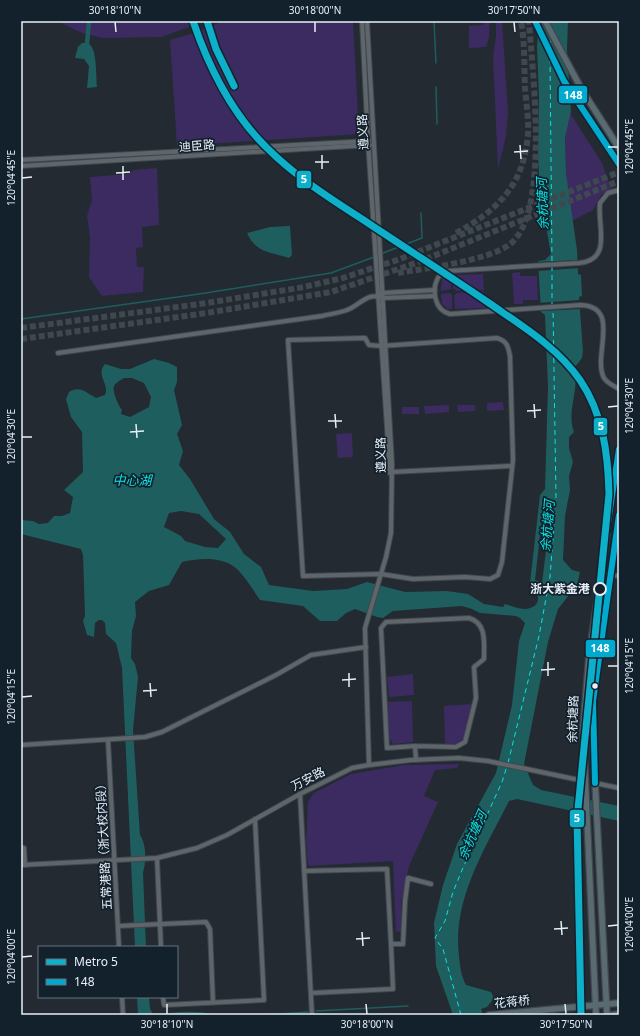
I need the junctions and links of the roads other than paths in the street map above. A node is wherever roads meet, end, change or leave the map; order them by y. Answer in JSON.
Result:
{"nodes":[{"id":1,"x":362,"y":21,"type":"edge"},
{"id":2,"x":367,"y":21,"type":"edge"},
{"id":3,"x":535,"y":21,"type":"edge"},
{"id":4,"x":545,"y":21,"type":"edge"},
{"id":5,"x":365,"y":88,"type":"junction"},
{"id":6,"x":370,"y":88,"type":"junction"},
{"id":7,"x":373,"y":142,"type":"junction"},
{"id":8,"x":368,"y":143,"type":"junction"},
{"id":9,"x":619,"y":148,"type":"edge"},
{"id":10,"x":21,"y":160,"type":"edge"},
{"id":11,"x":619,"y":164,"type":"edge"},
{"id":12,"x":21,"y":166,"type":"edge"},
{"id":13,"x":619,"y":190,"type":"edge"},
{"id":14,"x":435,"y":290,"type":"junction"},
{"id":15,"x":380,"y":296,"type":"junction"},
{"id":16,"x":435,"y":296,"type":"junction"},
{"id":17,"x":383,"y":346,"type":"junction"},
{"id":18,"x":58,"y":353,"type":"dead end"},
{"id":19,"x":619,"y":389,"type":"edge"},
{"id":20,"x":619,"y":449,"type":"edge"},
{"id":21,"x":512,"y":466,"type":"junction"},
{"id":22,"x":392,"y":472,"type":"junction"},
{"id":23,"x":391,"y":479,"type":"junction"},
{"id":24,"x":619,"y":516,"type":"edge"},
{"id":25,"x":381,"y":574,"type":"junction"},
{"id":26,"x":601,"y":574,"type":"junction"},
{"id":27,"x":611,"y":575,"type":"junction"},
{"id":28,"x":619,"y":576,"type":"edge"},
{"id":29,"x":366,"y":647,"type":"junction"},
{"id":30,"x":108,"y":740,"type":"junction"},
{"id":31,"x":21,"y":745,"type":"edge"},
{"id":32,"x":415,"y":746,"type":"junction"},
{"id":33,"x":416,"y":760,"type":"junction"},
{"id":34,"x":369,"y":765,"type":"junction"},
{"id":35,"x":584,"y":781,"type":"junction"},
{"id":36,"x":594,"y":783,"type":"junction"},
{"id":37,"x":619,"y":788,"type":"edge"},
{"id":38,"x":300,"y":794,"type":"junction"},
{"id":39,"x":255,"y":819,"type":"junction"},
{"id":40,"x":21,"y":848,"type":"edge"},
{"id":41,"x":157,"y":858,"type":"junction"},
{"id":42,"x":115,"y":861,"type":"junction"},
{"id":43,"x":23,"y":865,"type":"edge"},
{"id":44,"x":304,"y":871,"type":"junction"},
{"id":45,"x":431,"y":884,"type":"dead end"},
{"id":46,"x":160,"y":923,"type":"junction"},
{"id":47,"x":118,"y":926,"type":"junction"},
{"id":48,"x":391,"y":944,"type":"junction"},
{"id":49,"x":119,"y":946,"type":"edge"},
{"id":50,"x":161,"y":946,"type":"edge"},
{"id":51,"x":311,"y":993,"type":"junction"},
{"id":52,"x":122,"y":998,"type":"edge"},
{"id":53,"x":163,"y":998,"type":"edge"},
{"id":54,"x":213,"y":1002,"type":"junction"},
{"id":55,"x":619,"y":1003,"type":"edge"},
{"id":56,"x":607,"y":1004,"type":"junction"},
{"id":57,"x":596,"y":1005,"type":"junction"},
{"id":58,"x":619,"y":1014,"type":"edge"},
{"id":59,"x":122,"y":1015,"type":"edge"},
{"id":60,"x":312,"y":1015,"type":"edge"},
{"id":61,"x":489,"y":1015,"type":"edge"},
{"id":62,"x":596,"y":1015,"type":"edge"},
{"id":63,"x":607,"y":1015,"type":"edge"},
{"id":64,"x":612,"y":1015,"type":"edge"}],
"edges":[{"from":1,"to":5,"type":"street","name":"遵义路"},
{"from":2,"to":6,"type":"street","name":"遵义路"},
{"from":3,"to":11,"type":"main road"},
{"from":4,"to":9,"type":"main road"},
{"from":5,"to":6,"type":"street"},
{"from":5,"to":8,"type":"street","name":"遵义路"},
{"from":6,"to":7,"type":"street","name":"遵义路"},
{"from":7,"to":8,"type":"street","name":"迪臣路"},
{"from":7,"to":15,"type":"street","name":"遵义路"},
{"from":8,"to":10,"type":"street","name":"迪臣路"},
{"from":8,"to":12,"type":"street","name":"迪臣路"},
{"from":8,"to":15,"type":"street","name":"遵义路"},
{"from":13,"to":14,"type":"street"},
{"from":14,"to":15,"type":"street"},
{"from":14,"to":16,"type":"street"},
{"from":15,"to":16,"type":"street"},
{"from":15,"to":17,"type":"street","name":"遵义路"},
{"from":15,"to":18,"type":"street"},
{"from":16,"to":19,"type":"street"},
{"from":17,"to":21,"type":"street"},
{"from":17,"to":22,"type":"street","name":"遵义路"},
{"from":17,"to":23,"type":"street","name":"遵义路"},
{"from":17,"to":25,"type":"street"},
{"from":20,"to":26,"type":"main road","name":"余杭塘路"},
{"from":21,"to":22,"type":"street"},
{"from":21,"to":25,"type":"street"},
{"from":22,"to":23,"type":"street","name":"遵义路"},
{"from":23,"to":25,"type":"street"},
{"from":24,"to":27,"type":"main road","name":"余杭塘路"},
{"from":25,"to":29,"type":"street"},
{"from":26,"to":27,"type":"street"},
{"from":26,"to":35,"type":"main road","name":"余杭塘路"},
{"from":27,"to":28,"type":"street"},
{"from":27,"to":36,"type":"main road","name":"余杭塘路"},
{"from":29,"to":30,"type":"street"},
{"from":29,"to":34,"type":"street"},
{"from":30,"to":31,"type":"street"},
{"from":30,"to":42,"type":"street","name":"五常港路（浙大校内段）"},
{"from":32,"to":32,"type":"street"},
{"from":32,"to":33,"type":"street"},
{"from":33,"to":34,"type":"street","name":"万安路"},
{"from":33,"to":35,"type":"street","name":"万安路"},
{"from":34,"to":38,"type":"street","name":"万安路"},
{"from":35,"to":57,"type":"main road","name":"余杭塘路"},
{"from":36,"to":37,"type":"street"},
{"from":36,"to":56,"type":"main road","name":"余杭塘路"},
{"from":38,"to":39,"type":"street","name":"万安路"},
{"from":38,"to":44,"type":"street"},
{"from":39,"to":41,"type":"street","name":"万安路"},
{"from":39,"to":54,"type":"street"},
{"from":40,"to":43,"type":"street"},
{"from":41,"to":42,"type":"street","name":"万安路"},
{"from":41,"to":46,"type":"street"},
{"from":42,"to":43,"type":"street","name":"万安路"},
{"from":42,"to":47,"type":"street","name":"五常港路（浙大校内段）"},
{"from":44,"to":48,"type":"street"},
{"from":44,"to":51,"type":"street"},
{"from":45,"to":48,"type":"street"},
{"from":46,"to":47,"type":"street"},
{"from":46,"to":50,"type":"street"},
{"from":46,"to":54,"type":"street"},
{"from":47,"to":49,"type":"street","name":"五常港路（浙大校内段）"},
{"from":48,"to":51,"type":"street"},
{"from":51,"to":60,"type":"street"},
{"from":52,"to":59,"type":"street"},
{"from":53,"to":54,"type":"street"},
{"from":55,"to":56,"type":"main road","name":"花蒋桥"},
{"from":56,"to":57,"type":"main road","name":"花蒋桥"},
{"from":56,"to":63,"type":"main road","name":"余杭塘路"},
{"from":57,"to":61,"type":"main road","name":"花蒋桥"},
{"from":57,"to":62,"type":"main road","name":"余杭塘路"},
{"from":58,"to":64,"type":"main road"}]}
